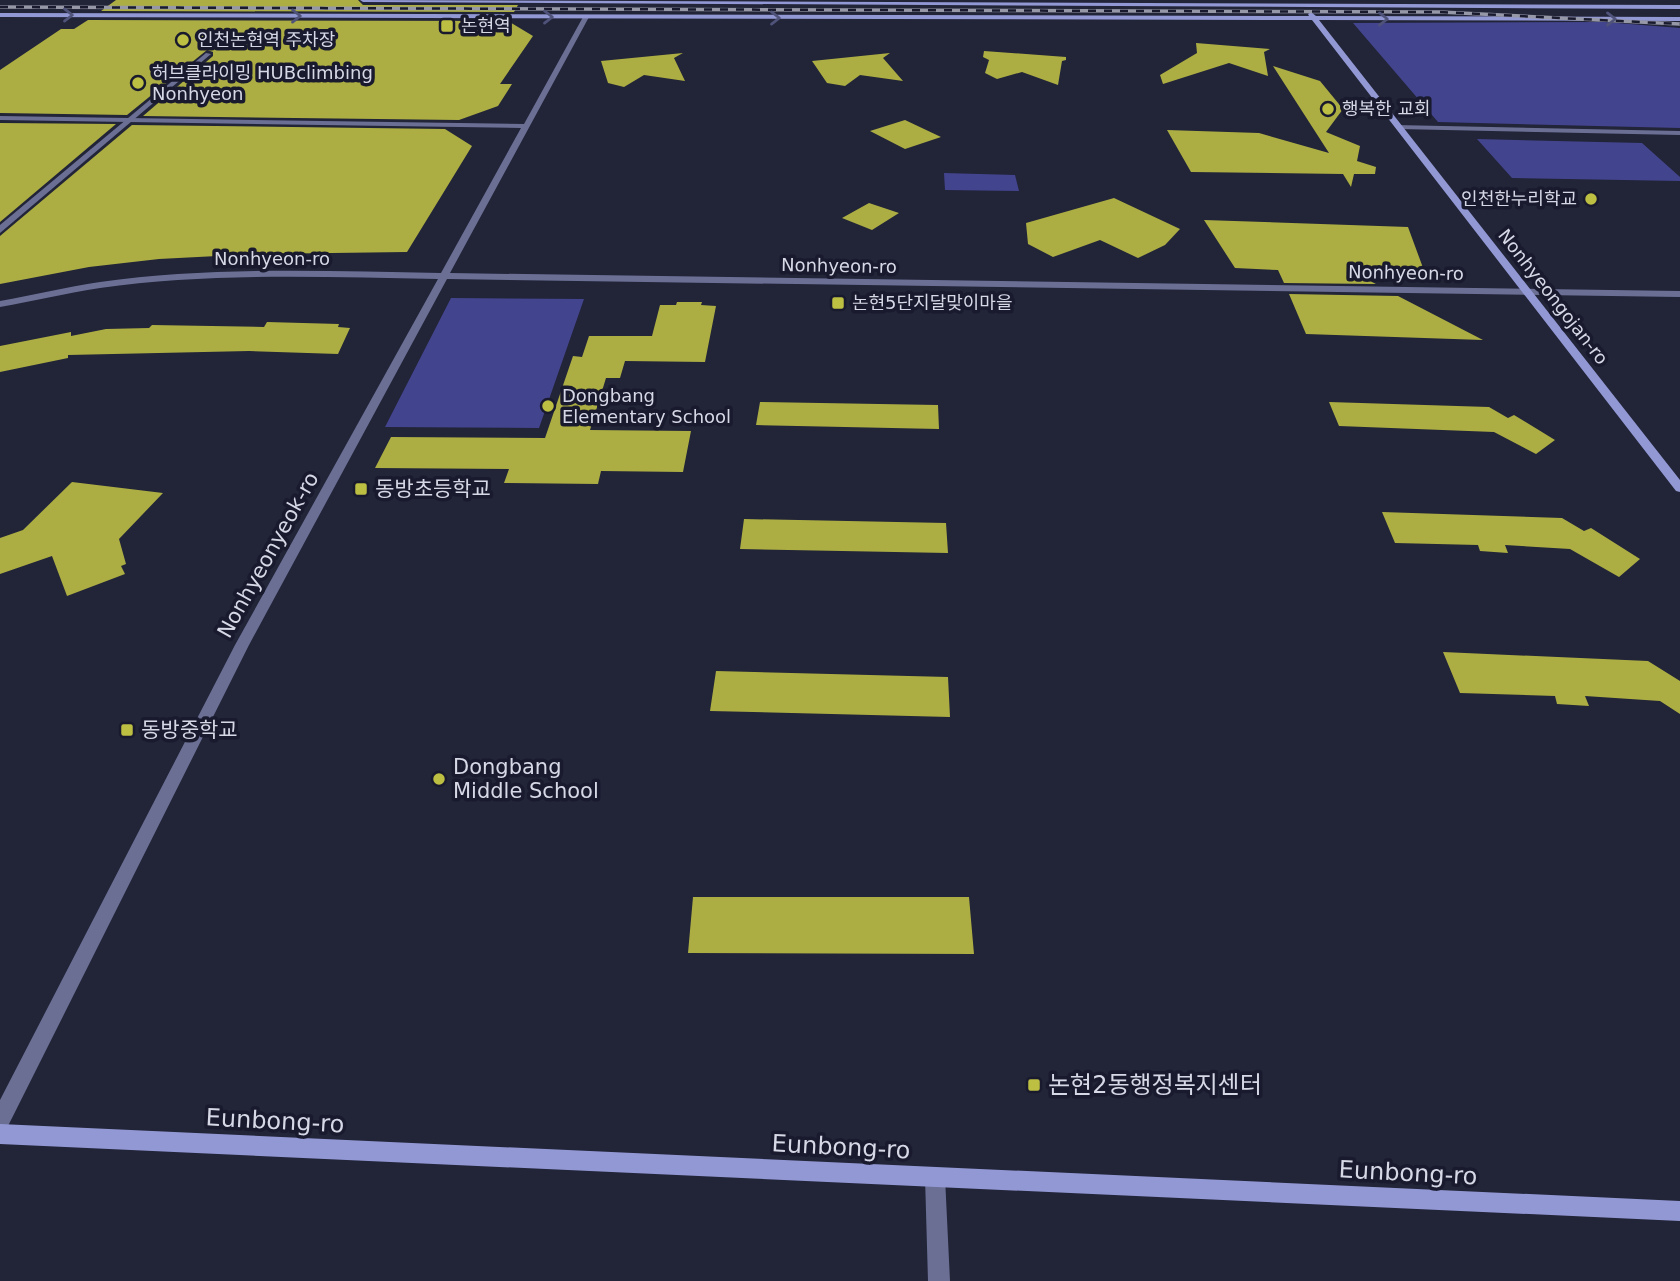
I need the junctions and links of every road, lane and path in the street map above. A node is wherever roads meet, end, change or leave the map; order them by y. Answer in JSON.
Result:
{"nodes":[{"id":1,"x":363,"y":0,"type":"edge"},
{"id":2,"x":1302,"y":2,"type":"edge"},
{"id":3,"x":1680,"y":7,"type":"edge"},
{"id":4,"x":0,"y":15,"type":"edge"},
{"id":5,"x":586,"y":17,"type":"junction"},
{"id":6,"x":1315,"y":19,"type":"junction"},
{"id":7,"x":1680,"y":19,"type":"edge"},
{"id":8,"x":208,"y":54,"type":"dead end"},
{"id":9,"x":0,"y":118,"type":"edge"},
{"id":10,"x":131,"y":120,"type":"junction"},
{"id":11,"x":526,"y":126,"type":"junction"},
{"id":12,"x":1399,"y":127,"type":"junction"},
{"id":13,"x":1680,"y":133,"type":"edge"},
{"id":14,"x":0,"y":230,"type":"edge"},
{"id":15,"x":444,"y":276,"type":"junction"},
{"id":16,"x":1526,"y":291,"type":"junction"},
{"id":17,"x":1680,"y":294,"type":"edge"},
{"id":18,"x":0,"y":304,"type":"edge"},
{"id":19,"x":1680,"y":488,"type":"edge"},
{"id":20,"x":0,"y":1121,"type":"edge"},
{"id":21,"x":0,"y":1135,"type":"edge"},
{"id":22,"x":935,"y":1177,"type":"junction"},
{"id":23,"x":1680,"y":1211,"type":"edge"},
{"id":24,"x":939,"y":1281,"type":"edge"}],
"edges":[{"from":1,"to":2,"type":"main road"},
{"from":2,"to":3,"type":"main road"},
{"from":2,"to":6,"type":"main road","name":"Nonhyeongojan-ro"},
{"from":4,"to":5,"type":"main road","one_way":true},
{"from":5,"to":6,"type":"main road","one_way":true},
{"from":5,"to":11,"type":"street","name":"Nonhyeonyeok-ro"},
{"from":6,"to":7,"type":"main road","one_way":true},
{"from":6,"to":12,"type":"main road","name":"Nonhyeongojan-ro"},
{"from":8,"to":10,"type":"street"},
{"from":9,"to":10,"type":"street"},
{"from":10,"to":11,"type":"street"},
{"from":10,"to":14,"type":"street"},
{"from":11,"to":15,"type":"street","name":"Nonhyeonyeok-ro"},
{"from":12,"to":13,"type":"street"},
{"from":12,"to":16,"type":"main road","name":"Nonhyeongojan-ro"},
{"from":15,"to":16,"type":"street","name":"Nonhyeon-ro"},
{"from":15,"to":18,"type":"street","name":"Nonhyeon-ro"},
{"from":15,"to":20,"type":"street","name":"Nonhyeonyeok-ro"},
{"from":16,"to":17,"type":"street","name":"Nonhyeon-ro"},
{"from":16,"to":19,"type":"main road","name":"Nonhyeongojan-ro"},
{"from":21,"to":22,"type":"main road","name":"Eunbong-ro"},
{"from":22,"to":23,"type":"main road","name":"Eunbong-ro"},
{"from":22,"to":24,"type":"street"}]}
